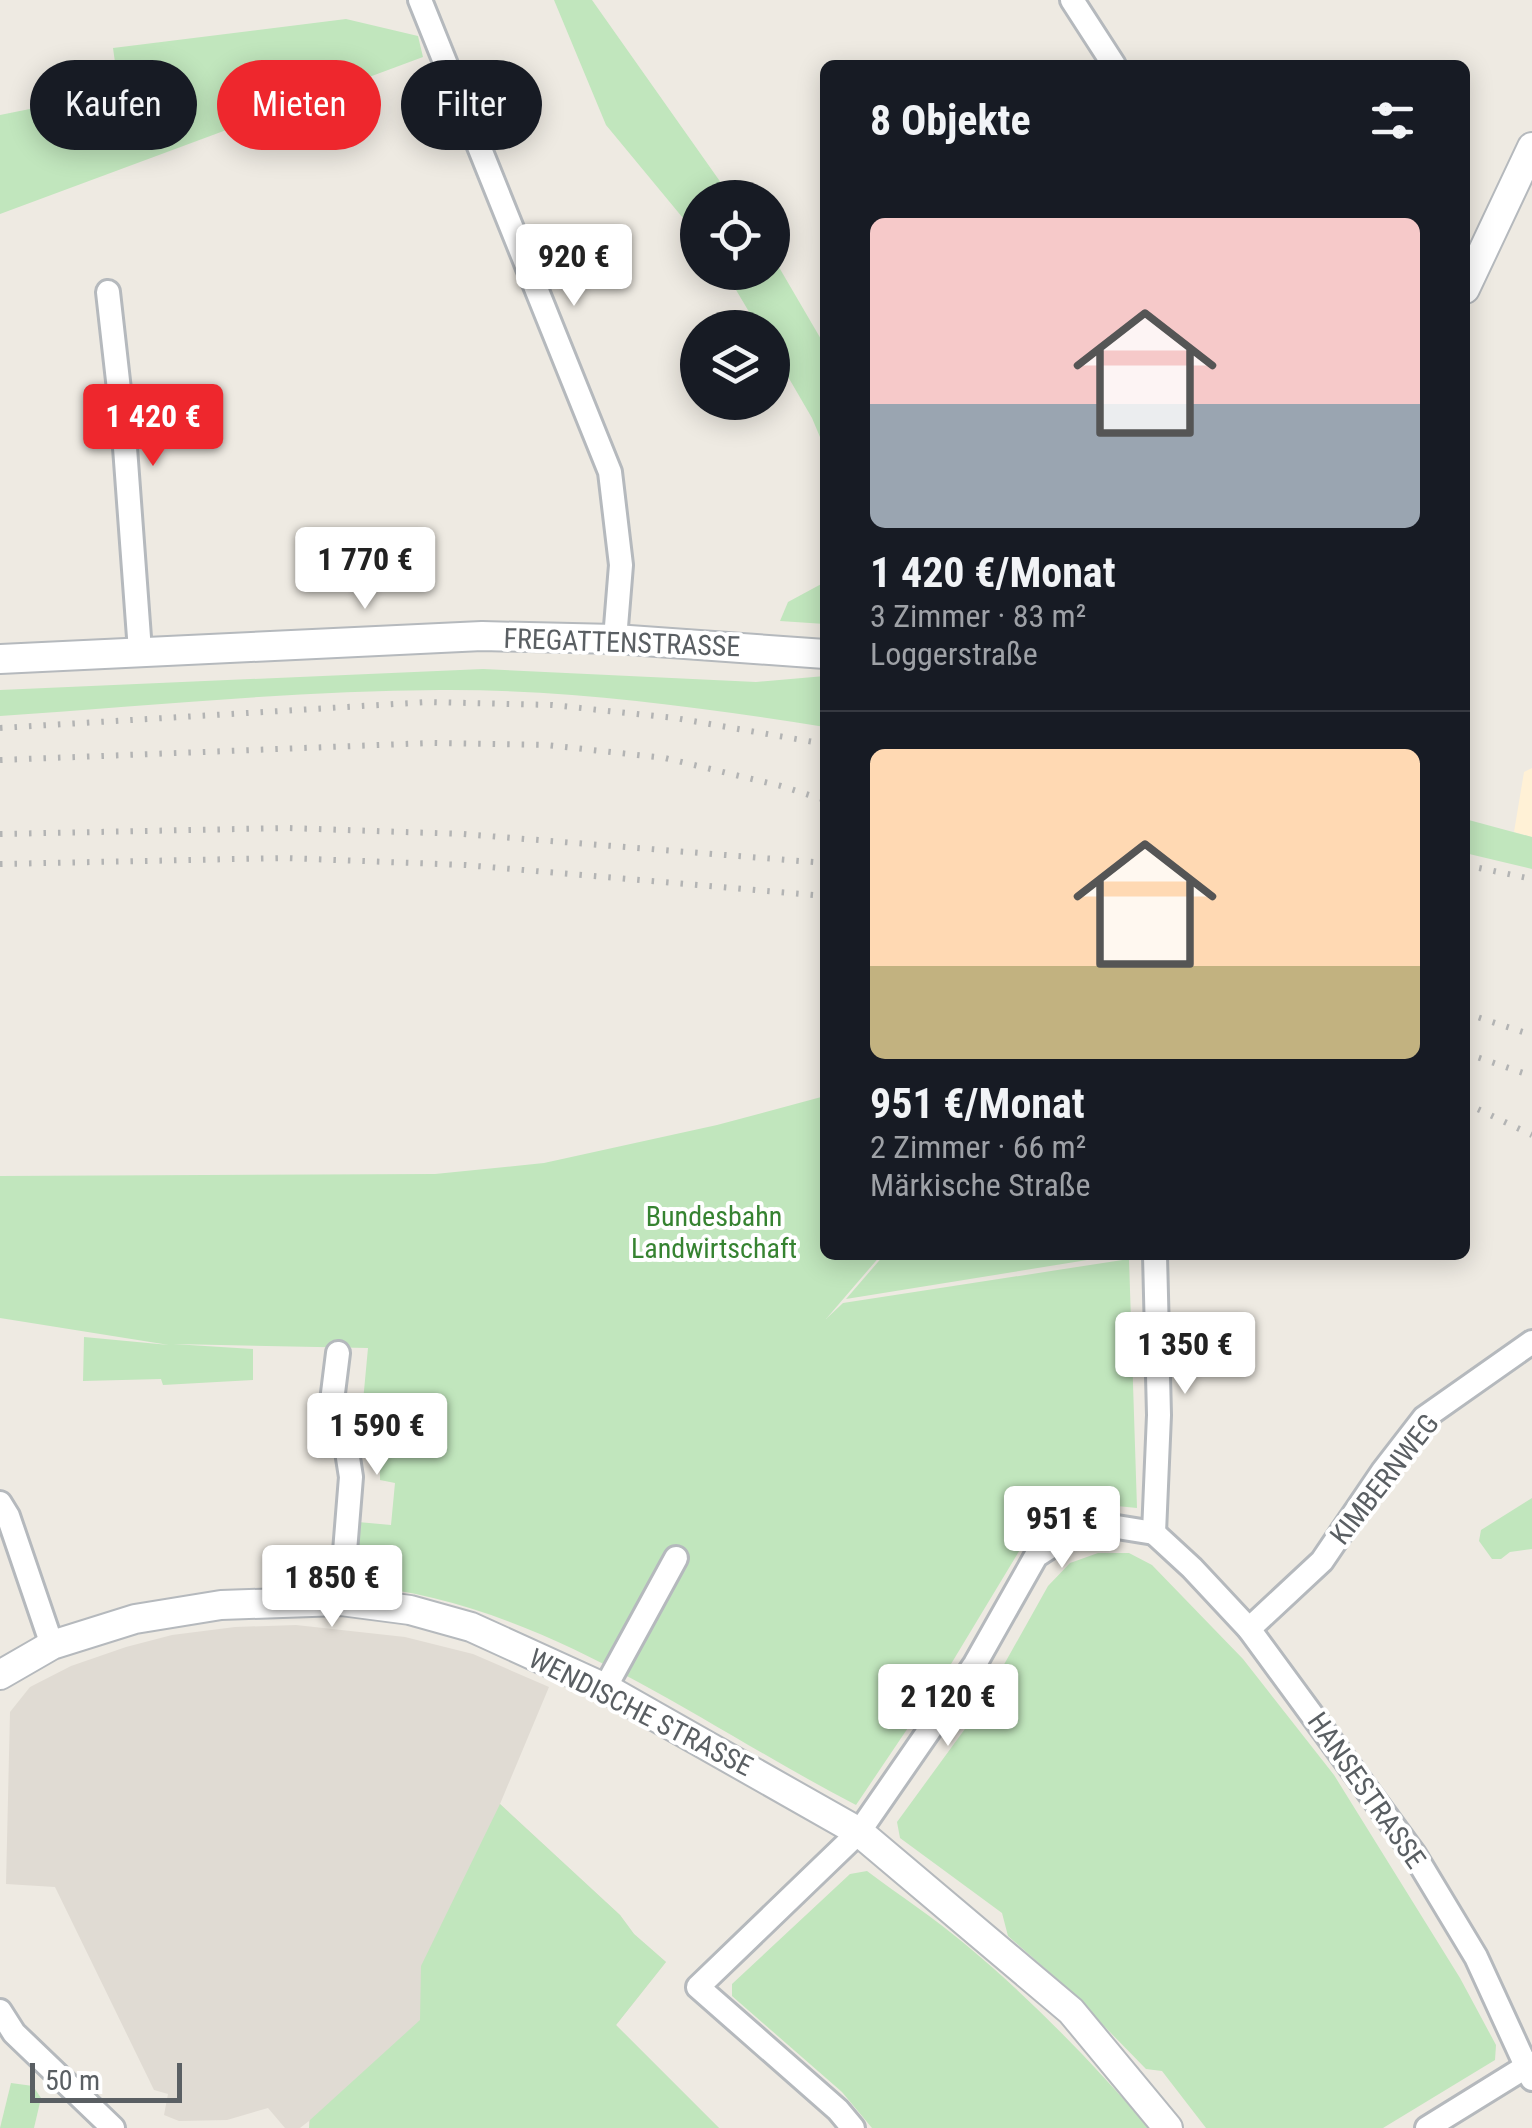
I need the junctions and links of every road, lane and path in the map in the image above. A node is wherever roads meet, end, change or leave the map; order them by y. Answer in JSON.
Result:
{"nodes":[{"id":1,"x":420,"y":0,"type":"edge"},
{"id":2,"x":1072,"y":0,"type":"edge"},
{"id":3,"x":1111,"y":60,"type":"edge"},
{"id":4,"x":1532,"y":147,"type":"edge"},
{"id":5,"x":1470,"y":278,"type":"edge"},
{"id":6,"x":108,"y":292,"type":"dead end"},
{"id":7,"x":615,"y":638,"type":"junction"},
{"id":8,"x":140,"y":652,"type":"junction"},
{"id":9,"x":820,"y":654,"type":"edge"},
{"id":10,"x":0,"y":658,"type":"edge"},
{"id":11,"x":1155,"y":1260,"type":"edge"},
{"id":12,"x":1532,"y":1342,"type":"edge"},
{"id":13,"x":338,"y":1353,"type":"dead end"},
{"id":14,"x":0,"y":1504,"type":"edge"},
{"id":15,"x":1154,"y":1533,"type":"junction"},
{"id":16,"x":676,"y":1558,"type":"dead end"},
{"id":17,"x":341,"y":1601,"type":"junction"},
{"id":18,"x":1249,"y":1629,"type":"junction"},
{"id":19,"x":52,"y":1645,"type":"junction"},
{"id":20,"x":0,"y":1675,"type":"edge"},
{"id":21,"x":605,"y":1688,"type":"junction"},
{"id":22,"x":858,"y":1832,"type":"junction"},
{"id":23,"x":0,"y":2011,"type":"edge"},
{"id":24,"x":1530,"y":2070,"type":"edge"},
{"id":25,"x":112,"y":2128,"type":"edge"},
{"id":26,"x":853,"y":2128,"type":"edge"},
{"id":27,"x":1168,"y":2128,"type":"edge"},
{"id":28,"x":1427,"y":2128,"type":"edge"}],
"edges":[{"from":1,"to":7,"type":"street"},
{"from":2,"to":3,"type":"street"},
{"from":4,"to":5,"type":"street"},
{"from":6,"to":8,"type":"street"},
{"from":7,"to":8,"type":"street","name":"FREGATTENSTRASSE"},
{"from":7,"to":9,"type":"street","name":"FREGATTENSTRASSE"},
{"from":8,"to":10,"type":"street","name":"FREGATTENSTRASSE"},
{"from":11,"to":15,"type":"street"},
{"from":12,"to":18,"type":"street","name":"KIMBERNWEG"},
{"from":13,"to":17,"type":"street"},
{"from":14,"to":19,"type":"street"},
{"from":15,"to":18,"type":"street","name":"HANSESTRASSE"},
{"from":15,"to":22,"type":"street"},
{"from":16,"to":21,"type":"street"},
{"from":17,"to":19,"type":"street","name":"WENDISCHE STRASSE"},
{"from":17,"to":21,"type":"street","name":"WENDISCHE STRASSE"},
{"from":18,"to":24,"type":"street","name":"HANSESTRASSE"},
{"from":19,"to":20,"type":"street","name":"WENDISCHE STRASSE"},
{"from":21,"to":22,"type":"street","name":"WENDISCHE STRASSE"},
{"from":22,"to":26,"type":"street"},
{"from":22,"to":27,"type":"street","name":"WENDISCHE STRASSE"},
{"from":23,"to":25,"type":"street"},
{"from":24,"to":28,"type":"street"}]}
